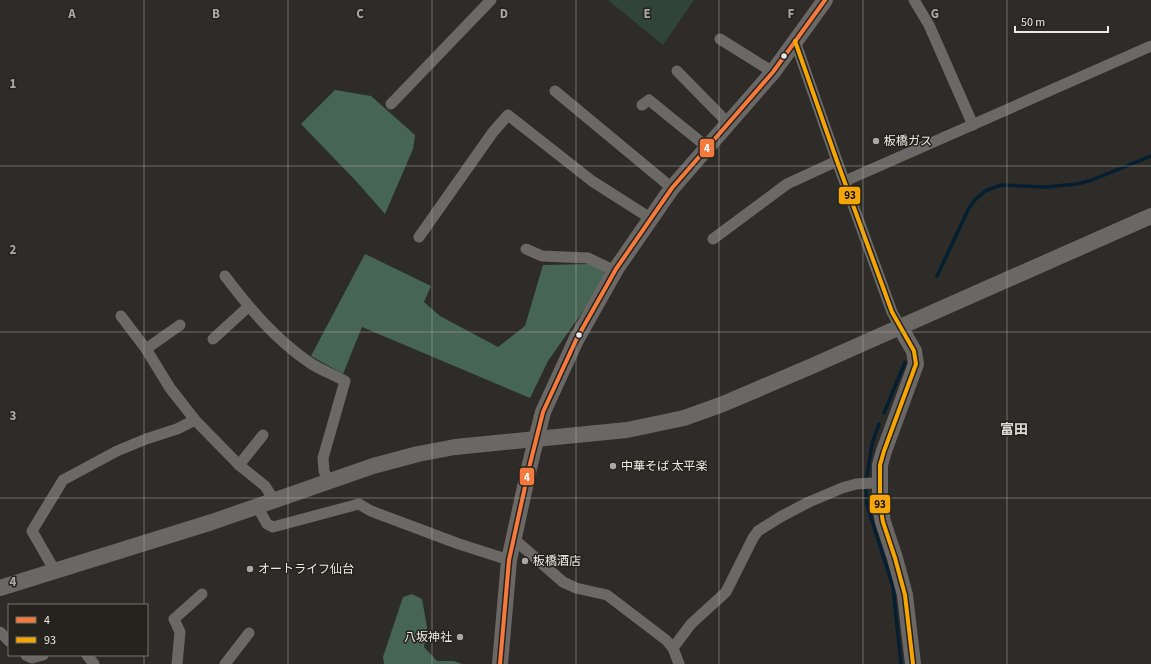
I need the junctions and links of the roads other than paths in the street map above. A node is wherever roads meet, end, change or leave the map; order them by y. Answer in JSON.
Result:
{"nodes":[{"id":1,"x":491,"y":0,"type":"edge"},
{"id":2,"x":823,"y":0,"type":"edge"},
{"id":3,"x":914,"y":0,"type":"edge"},
{"id":4,"x":720,"y":39,"type":"dead end"},
{"id":5,"x":795,"y":41,"type":"junction"},
{"id":6,"x":1151,"y":46,"type":"edge"},
{"id":7,"x":677,"y":70,"type":"dead end"},
{"id":8,"x":773,"y":72,"type":"junction"},
{"id":9,"x":555,"y":91,"type":"dead end"},
{"id":10,"x":391,"y":104,"type":"dead end"},
{"id":11,"x":642,"y":105,"type":"dead end"},
{"id":12,"x":729,"y":124,"type":"junction"},
{"id":13,"x":973,"y":126,"type":"junction"},
{"id":14,"x":707,"y":147,"type":"junction"},
{"id":15,"x":837,"y":161,"type":"junction"},
{"id":16,"x":845,"y":182,"type":"junction"},
{"id":17,"x":672,"y":188,"type":"junction"},
{"id":18,"x":1151,"y":216,"type":"edge"},
{"id":19,"x":650,"y":218,"type":"junction"},
{"id":20,"x":419,"y":236,"type":"dead end"},
{"id":21,"x":713,"y":239,"type":"dead end"},
{"id":22,"x":526,"y":249,"type":"dead end"},
{"id":23,"x":615,"y":271,"type":"junction"},
{"id":24,"x":225,"y":276,"type":"dead end"},
{"id":25,"x":248,"y":307,"type":"junction"},
{"id":26,"x":121,"y":316,"type":"dead end"},
{"id":27,"x":180,"y":324,"type":"dead end"},
{"id":28,"x":900,"y":327,"type":"junction"},
{"id":29,"x":213,"y":339,"type":"dead end"},
{"id":30,"x":146,"y":349,"type":"junction"},
{"id":31,"x":196,"y":420,"type":"junction"},
{"id":32,"x":264,"y":435,"type":"dead end"},
{"id":33,"x":536,"y":439,"type":"junction"},
{"id":34,"x":239,"y":464,"type":"junction"},
{"id":35,"x":328,"y":481,"type":"junction"},
{"id":36,"x":879,"y":486,"type":"junction"},
{"id":37,"x":274,"y":500,"type":"junction"},
{"id":38,"x":257,"y":506,"type":"junction"},
{"id":39,"x":515,"y":540,"type":"junction"},
{"id":40,"x":509,"y":560,"type":"junction"},
{"id":41,"x":55,"y":571,"type":"junction"},
{"id":42,"x":0,"y":588,"type":"edge"},
{"id":43,"x":202,"y":594,"type":"dead end"},
{"id":44,"x":0,"y":632,"type":"edge"},
{"id":45,"x":249,"y":633,"type":"dead end"},
{"id":46,"x":8,"y":640,"type":"edge"},
{"id":47,"x":673,"y":648,"type":"junction"},
{"id":48,"x":28,"y":656,"type":"edge"},
{"id":49,"x":39,"y":656,"type":"edge"},
{"id":50,"x":88,"y":656,"type":"edge"},
{"id":51,"x":94,"y":664,"type":"edge"},
{"id":52,"x":177,"y":664,"type":"edge"},
{"id":53,"x":225,"y":664,"type":"edge"},
{"id":54,"x":500,"y":664,"type":"edge"},
{"id":55,"x":679,"y":664,"type":"edge"},
{"id":56,"x":913,"y":664,"type":"edge"}],
"edges":[{"from":1,"to":10,"type":"street"},
{"from":2,"to":5,"type":"street"},
{"from":3,"to":13,"type":"street"},
{"from":4,"to":8,"type":"street"},
{"from":5,"to":8,"type":"street"},
{"from":5,"to":15,"type":"street"},
{"from":6,"to":13,"type":"street"},
{"from":7,"to":12,"type":"street"},
{"from":8,"to":12,"type":"street"},
{"from":9,"to":17,"type":"street"},
{"from":11,"to":14,"type":"street"},
{"from":12,"to":14,"type":"street"},
{"from":13,"to":16,"type":"street"},
{"from":14,"to":17,"type":"street"},
{"from":15,"to":16,"type":"street"},
{"from":15,"to":21,"type":"street"},
{"from":16,"to":28,"type":"street"},
{"from":17,"to":19,"type":"street"},
{"from":18,"to":28,"type":"street"},
{"from":19,"to":20,"type":"street"},
{"from":19,"to":23,"type":"street"},
{"from":22,"to":23,"type":"street"},
{"from":23,"to":33,"type":"street"},
{"from":24,"to":25,"type":"street"},
{"from":25,"to":29,"type":"street"},
{"from":25,"to":35,"type":"street"},
{"from":26,"to":30,"type":"street"},
{"from":27,"to":30,"type":"street"},
{"from":28,"to":33,"type":"street"},
{"from":28,"to":36,"type":"street"},
{"from":30,"to":31,"type":"street"},
{"from":31,"to":34,"type":"street"},
{"from":31,"to":41,"type":"street"},
{"from":32,"to":34,"type":"street"},
{"from":33,"to":35,"type":"street"},
{"from":33,"to":39,"type":"street"},
{"from":34,"to":37,"type":"street"},
{"from":35,"to":37,"type":"street"},
{"from":36,"to":47,"type":"street"},
{"from":36,"to":56,"type":"street"},
{"from":37,"to":38,"type":"street"},
{"from":38,"to":40,"type":"street"},
{"from":38,"to":41,"type":"street"},
{"from":39,"to":40,"type":"street"},
{"from":39,"to":47,"type":"street"},
{"from":40,"to":54,"type":"street"},
{"from":41,"to":42,"type":"street"},
{"from":43,"to":52,"type":"street"},
{"from":44,"to":46,"type":"street"},
{"from":45,"to":53,"type":"street"},
{"from":47,"to":55,"type":"street"},
{"from":48,"to":49,"type":"street"},
{"from":50,"to":51,"type":"street"}]}
